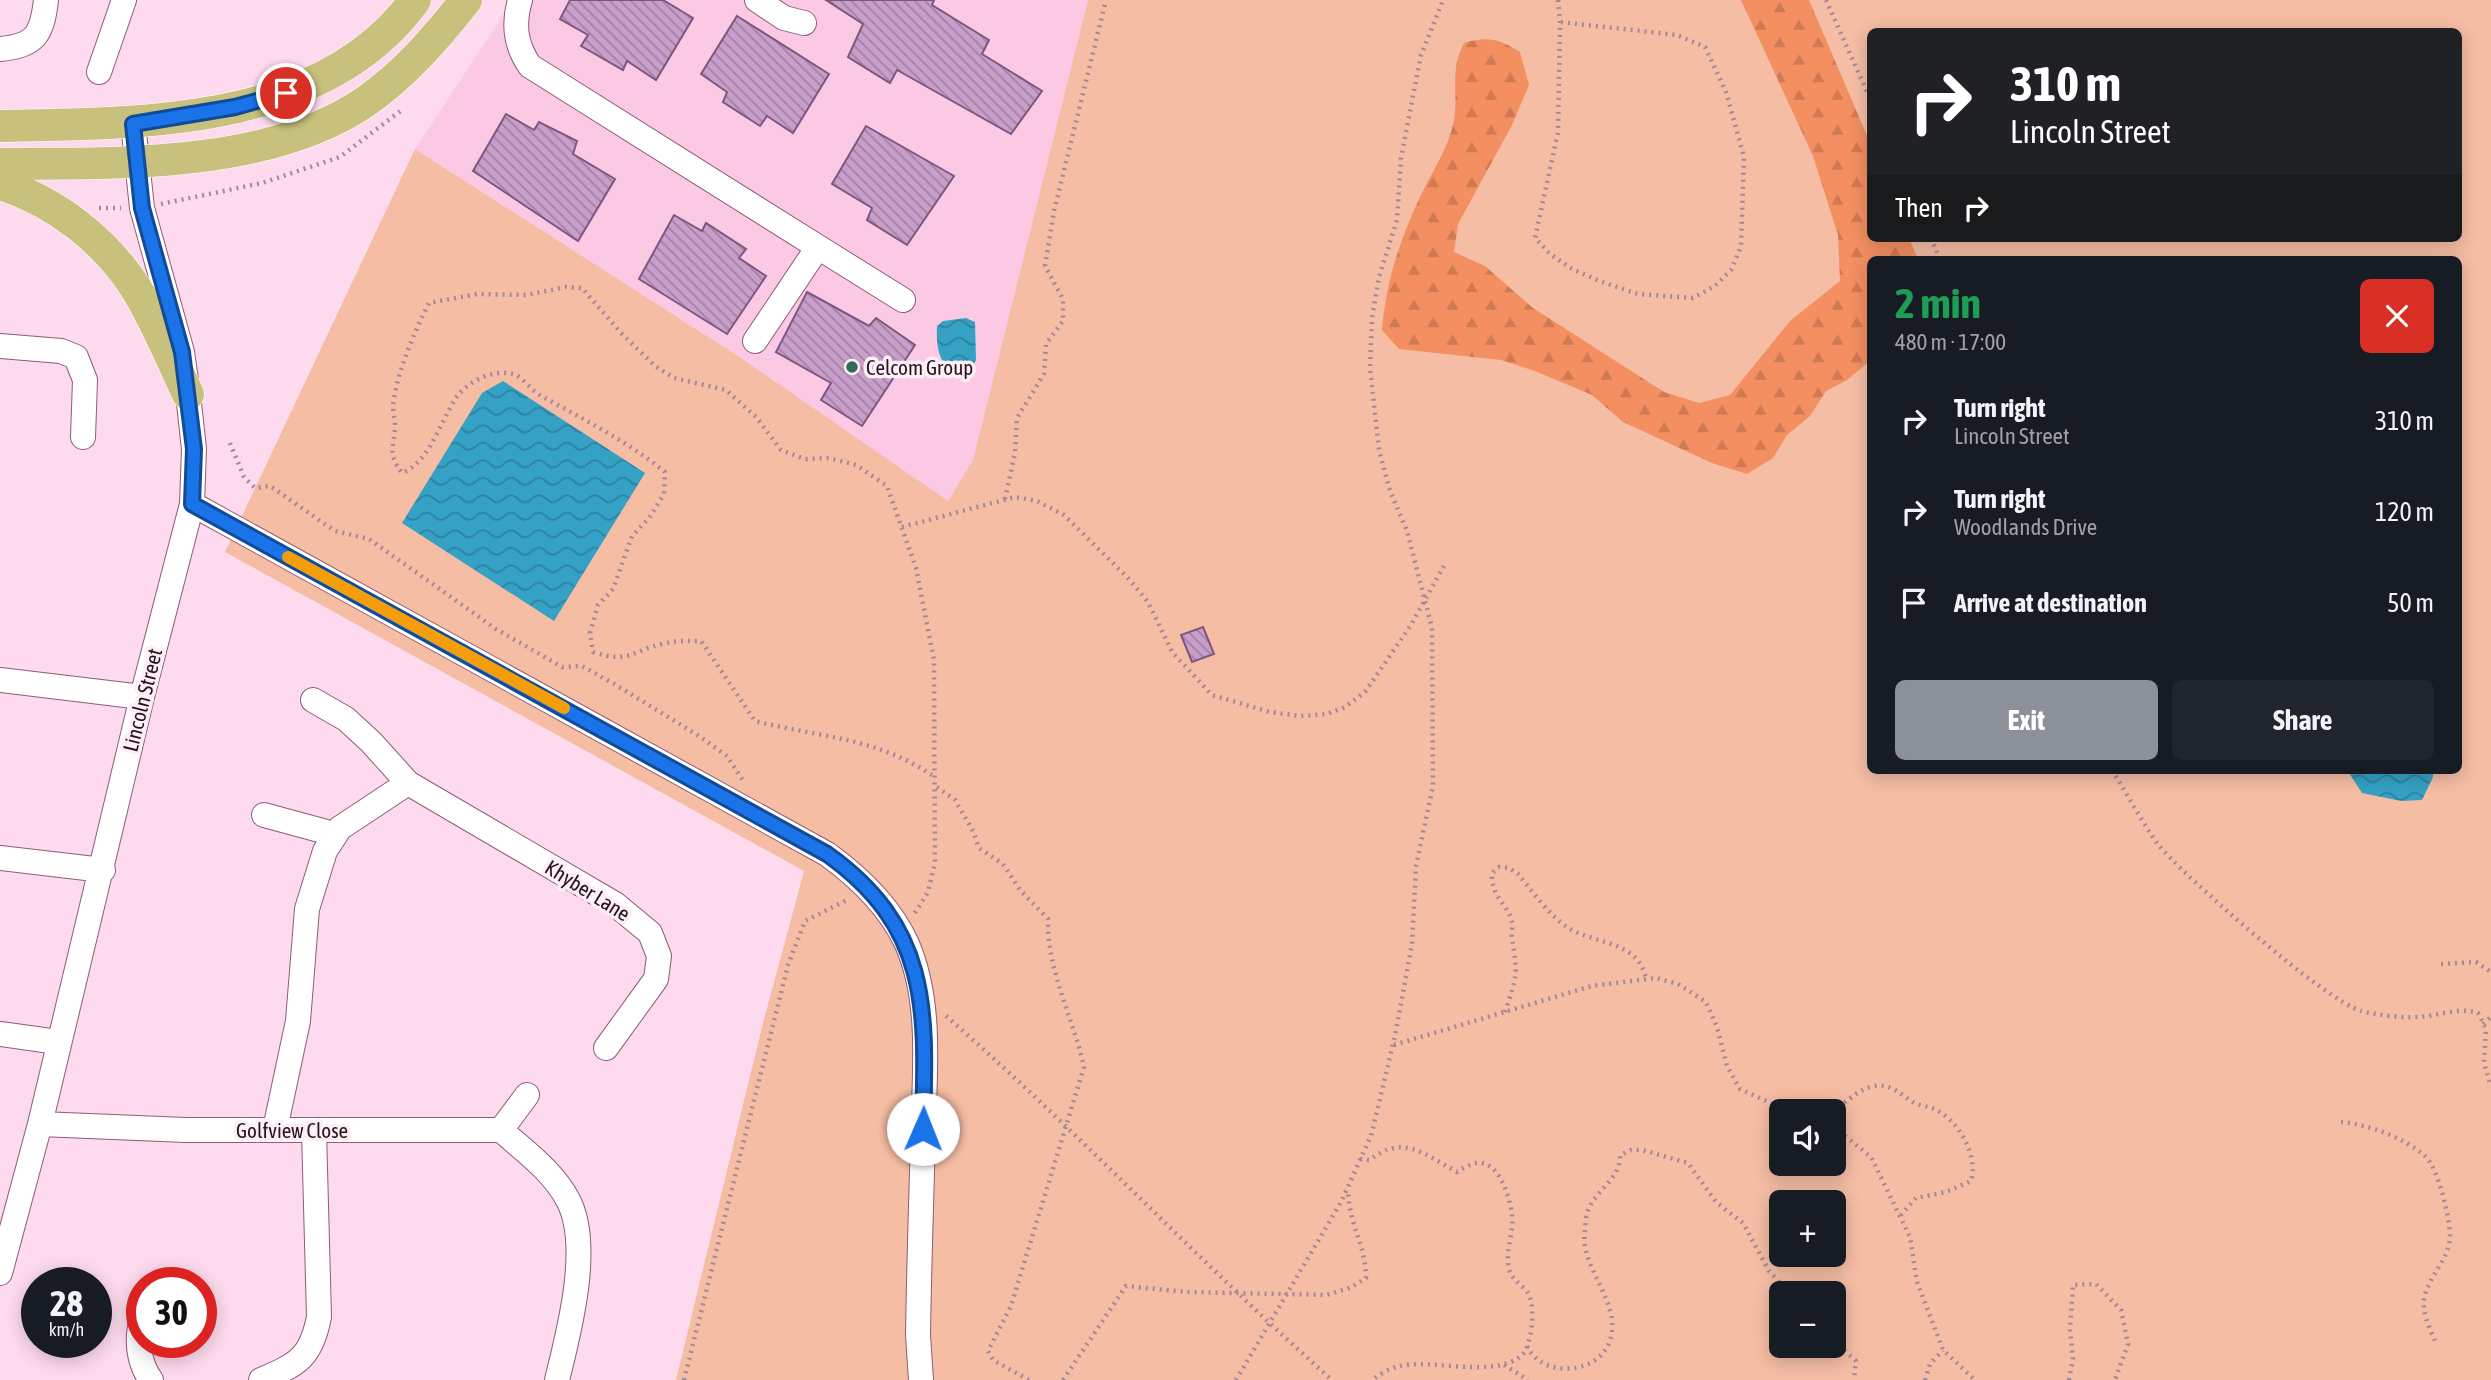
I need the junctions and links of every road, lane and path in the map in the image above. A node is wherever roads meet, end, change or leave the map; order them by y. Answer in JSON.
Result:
{"nodes":[{"id":1,"x":46,"y":0,"type":"edge"},
{"id":2,"x":124,"y":0,"type":"edge"},
{"id":3,"x":415,"y":0,"type":"edge"},
{"id":4,"x":466,"y":0,"type":"edge"},
{"id":5,"x":520,"y":0,"type":"edge"},
{"id":6,"x":757,"y":0,"type":"edge"},
{"id":7,"x":1106,"y":0,"type":"edge"},
{"id":8,"x":1443,"y":0,"type":"edge"},
{"id":9,"x":1558,"y":0,"type":"edge"},
{"id":10,"x":1826,"y":0,"type":"edge"},
{"id":11,"x":1560,"y":22,"type":"junction"},
{"id":12,"x":804,"y":23,"type":"dead end"},
{"id":13,"x":0,"y":49,"type":"edge"},
{"id":14,"x":99,"y":72,"type":"dead end"},
{"id":15,"x":1867,"y":92,"type":"edge"},
{"id":16,"x":133,"y":124,"type":"junction"},
{"id":17,"x":0,"y":126,"type":"edge"},
{"id":18,"x":137,"y":163,"type":"junction"},
{"id":19,"x":0,"y":164,"type":"edge"},
{"id":20,"x":0,"y":184,"type":"edge"},
{"id":21,"x":818,"y":247,"type":"junction"},
{"id":22,"x":903,"y":300,"type":"dead end"},
{"id":23,"x":755,"y":341,"type":"dead end"},
{"id":24,"x":0,"y":346,"type":"edge"},
{"id":25,"x":188,"y":394,"type":"junction"},
{"id":26,"x":83,"y":437,"type":"dead end"},
{"id":27,"x":230,"y":443,"type":"dead end"},
{"id":28,"x":1005,"y":499,"type":"junction"},
{"id":29,"x":192,"y":504,"type":"junction"},
{"id":30,"x":902,"y":527,"type":"junction"},
{"id":31,"x":1446,"y":562,"type":"dead end"},
{"id":32,"x":1425,"y":599,"type":"junction"},
{"id":33,"x":0,"y":680,"type":"edge"},
{"id":34,"x":142,"y":697,"type":"junction"},
{"id":35,"x":313,"y":700,"type":"dead end"},
{"id":36,"x":2115,"y":774,"type":"edge"},
{"id":37,"x":936,"y":778,"type":"junction"},
{"id":38,"x":408,"y":783,"type":"junction"},
{"id":39,"x":936,"y":786,"type":"junction"},
{"id":40,"x":749,"y":789,"type":"dead end"},
{"id":41,"x":264,"y":815,"type":"dead end"},
{"id":42,"x":334,"y":834,"type":"junction"},
{"id":43,"x":0,"y":858,"type":"edge"},
{"id":44,"x":103,"y":870,"type":"junction"},
{"id":45,"x":881,"y":904,"type":"junction"},
{"id":46,"x":897,"y":925,"type":"junction"},
{"id":47,"x":2441,"y":964,"type":"dead end"},
{"id":48,"x":2491,"y":972,"type":"edge"},
{"id":49,"x":1646,"y":978,"type":"junction"},
{"id":50,"x":920,"y":991,"type":"junction"},
{"id":51,"x":1505,"y":1013,"type":"junction"},
{"id":52,"x":2491,"y":1017,"type":"edge"},
{"id":53,"x":2483,"y":1024,"type":"junction"},
{"id":54,"x":0,"y":1034,"type":"edge"},
{"id":55,"x":58,"y":1042,"type":"junction"},
{"id":56,"x":1393,"y":1045,"type":"junction"},
{"id":57,"x":606,"y":1048,"type":"dead end"},
{"id":58,"x":2491,"y":1087,"type":"edge"},
{"id":59,"x":527,"y":1095,"type":"dead end"},
{"id":60,"x":1769,"y":1102,"type":"edge"},
{"id":61,"x":1846,"y":1102,"type":"edge"},
{"id":62,"x":2341,"y":1122,"type":"dead end"},
{"id":63,"x":40,"y":1124,"type":"junction"},
{"id":64,"x":275,"y":1129,"type":"junction"},
{"id":65,"x":501,"y":1130,"type":"junction"},
{"id":66,"x":1066,"y":1130,"type":"junction"},
{"id":67,"x":314,"y":1131,"type":"junction"},
{"id":68,"x":1846,"y":1137,"type":"edge"},
{"id":69,"x":1360,"y":1159,"type":"junction"},
{"id":70,"x":1348,"y":1187,"type":"junction"},
{"id":71,"x":1900,"y":1215,"type":"junction"},
{"id":72,"x":0,"y":1273,"type":"edge"},
{"id":73,"x":1779,"y":1281,"type":"edge"},
{"id":74,"x":1237,"y":1293,"type":"junction"},
{"id":75,"x":1288,"y":1294,"type":"junction"},
{"id":76,"x":1269,"y":1325,"type":"junction"},
{"id":77,"x":2436,"y":1343,"type":"dead end"},
{"id":78,"x":1527,"y":1346,"type":"junction"},
{"id":79,"x":1943,"y":1350,"type":"junction"},
{"id":80,"x":1846,"y":1352,"type":"edge"},
{"id":81,"x":142,"y":1358,"type":"edge"},
{"id":82,"x":1503,"y":1365,"type":"junction"},
{"id":83,"x":151,"y":1380,"type":"edge"},
{"id":84,"x":261,"y":1380,"type":"edge"},
{"id":85,"x":557,"y":1380,"type":"edge"},
{"id":86,"x":684,"y":1380,"type":"edge"},
{"id":87,"x":921,"y":1380,"type":"edge"},
{"id":88,"x":1029,"y":1380,"type":"edge"},
{"id":89,"x":1063,"y":1380,"type":"edge"},
{"id":90,"x":1236,"y":1380,"type":"edge"},
{"id":91,"x":1332,"y":1380,"type":"edge"},
{"id":92,"x":1373,"y":1380,"type":"edge"},
{"id":93,"x":1528,"y":1380,"type":"edge"},
{"id":94,"x":1854,"y":1380,"type":"edge"},
{"id":95,"x":1925,"y":1380,"type":"edge"},
{"id":96,"x":1975,"y":1380,"type":"edge"},
{"id":97,"x":2069,"y":1380,"type":"edge"},
{"id":98,"x":2115,"y":1380,"type":"edge"}],
"edges":[{"from":1,"to":13,"type":"street"},
{"from":2,"to":14,"type":"street"},
{"from":3,"to":16,"type":"main road"},
{"from":4,"to":18,"type":"main road"},
{"from":5,"to":21,"type":"street"},
{"from":6,"to":12,"type":"street"},
{"from":7,"to":28,"type":"path"},
{"from":8,"to":32,"type":"path"},
{"from":9,"to":11,"type":"path"},
{"from":10,"to":15,"type":"path"},
{"from":11,"to":11,"type":"path"},
{"from":16,"to":17,"type":"main road"},
{"from":16,"to":18,"type":"street","name":"Lincoln Street"},
{"from":18,"to":19,"type":"main road"},
{"from":18,"to":25,"type":"street","name":"Lincoln Street"},
{"from":20,"to":25,"type":"main road"},
{"from":21,"to":22,"type":"street"},
{"from":21,"to":23,"type":"street"},
{"from":24,"to":26,"type":"street"},
{"from":25,"to":29,"type":"street","name":"Lincoln Street"},
{"from":27,"to":40,"type":"path"},
{"from":28,"to":30,"type":"path"},
{"from":28,"to":32,"type":"path"},
{"from":29,"to":34,"type":"street","name":"Lincoln Street"},
{"from":29,"to":45,"type":"street"},
{"from":30,"to":37,"type":"path"},
{"from":30,"to":37,"type":"path"},
{"from":31,"to":32,"type":"path"},
{"from":32,"to":56,"type":"path"},
{"from":33,"to":34,"type":"street"},
{"from":34,"to":44,"type":"street","name":"Lincoln Street"},
{"from":35,"to":38,"type":"street","name":"Khyber Lane"},
{"from":36,"to":53,"type":"path"},
{"from":37,"to":39,"type":"path"},
{"from":38,"to":42,"type":"street"},
{"from":38,"to":57,"type":"street","name":"Khyber Lane"},
{"from":39,"to":46,"type":"path"},
{"from":39,"to":66,"type":"path"},
{"from":41,"to":42,"type":"street"},
{"from":42,"to":64,"type":"street"},
{"from":43,"to":44,"type":"street"},
{"from":44,"to":55,"type":"street","name":"Lincoln Street"},
{"from":45,"to":46,"type":"street"},
{"from":45,"to":86,"type":"path"},
{"from":46,"to":50,"type":"street"},
{"from":47,"to":48,"type":"path"},
{"from":49,"to":51,"type":"path"},
{"from":49,"to":51,"type":"path"},
{"from":49,"to":60,"type":"path"},
{"from":50,"to":66,"type":"path"},
{"from":50,"to":87,"type":"street"},
{"from":51,"to":56,"type":"path"},
{"from":52,"to":53,"type":"path"},
{"from":53,"to":58,"type":"path"},
{"from":54,"to":55,"type":"street"},
{"from":55,"to":63,"type":"street","name":"Lincoln Street"},
{"from":56,"to":69,"type":"path"},
{"from":59,"to":65,"type":"street"},
{"from":61,"to":71,"type":"path"},
{"from":62,"to":77,"type":"path"},
{"from":63,"to":64,"type":"street","name":"Golfview Close"},
{"from":63,"to":72,"type":"street","name":"Lincoln Street"},
{"from":64,"to":67,"type":"street","name":"Golfview Close"},
{"from":65,"to":67,"type":"street","name":"Golfview Close"},
{"from":65,"to":85,"type":"street"},
{"from":66,"to":74,"type":"path"},
{"from":66,"to":88,"type":"path"},
{"from":67,"to":84,"type":"street"},
{"from":68,"to":71,"type":"path"},
{"from":69,"to":70,"type":"path"},
{"from":69,"to":78,"type":"path"},
{"from":70,"to":75,"type":"path"},
{"from":70,"to":75,"type":"path"},
{"from":71,"to":79,"type":"path"},
{"from":73,"to":78,"type":"path"},
{"from":74,"to":75,"type":"path"},
{"from":74,"to":76,"type":"path"},
{"from":74,"to":89,"type":"path"},
{"from":75,"to":76,"type":"path"},
{"from":76,"to":90,"type":"path"},
{"from":76,"to":91,"type":"path"},
{"from":78,"to":82,"type":"path"},
{"from":79,"to":95,"type":"path"},
{"from":79,"to":96,"type":"path"},
{"from":80,"to":94,"type":"path"},
{"from":81,"to":83,"type":"street"},
{"from":82,"to":92,"type":"path"},
{"from":82,"to":93,"type":"path"},
{"from":97,"to":98,"type":"path"}]}
